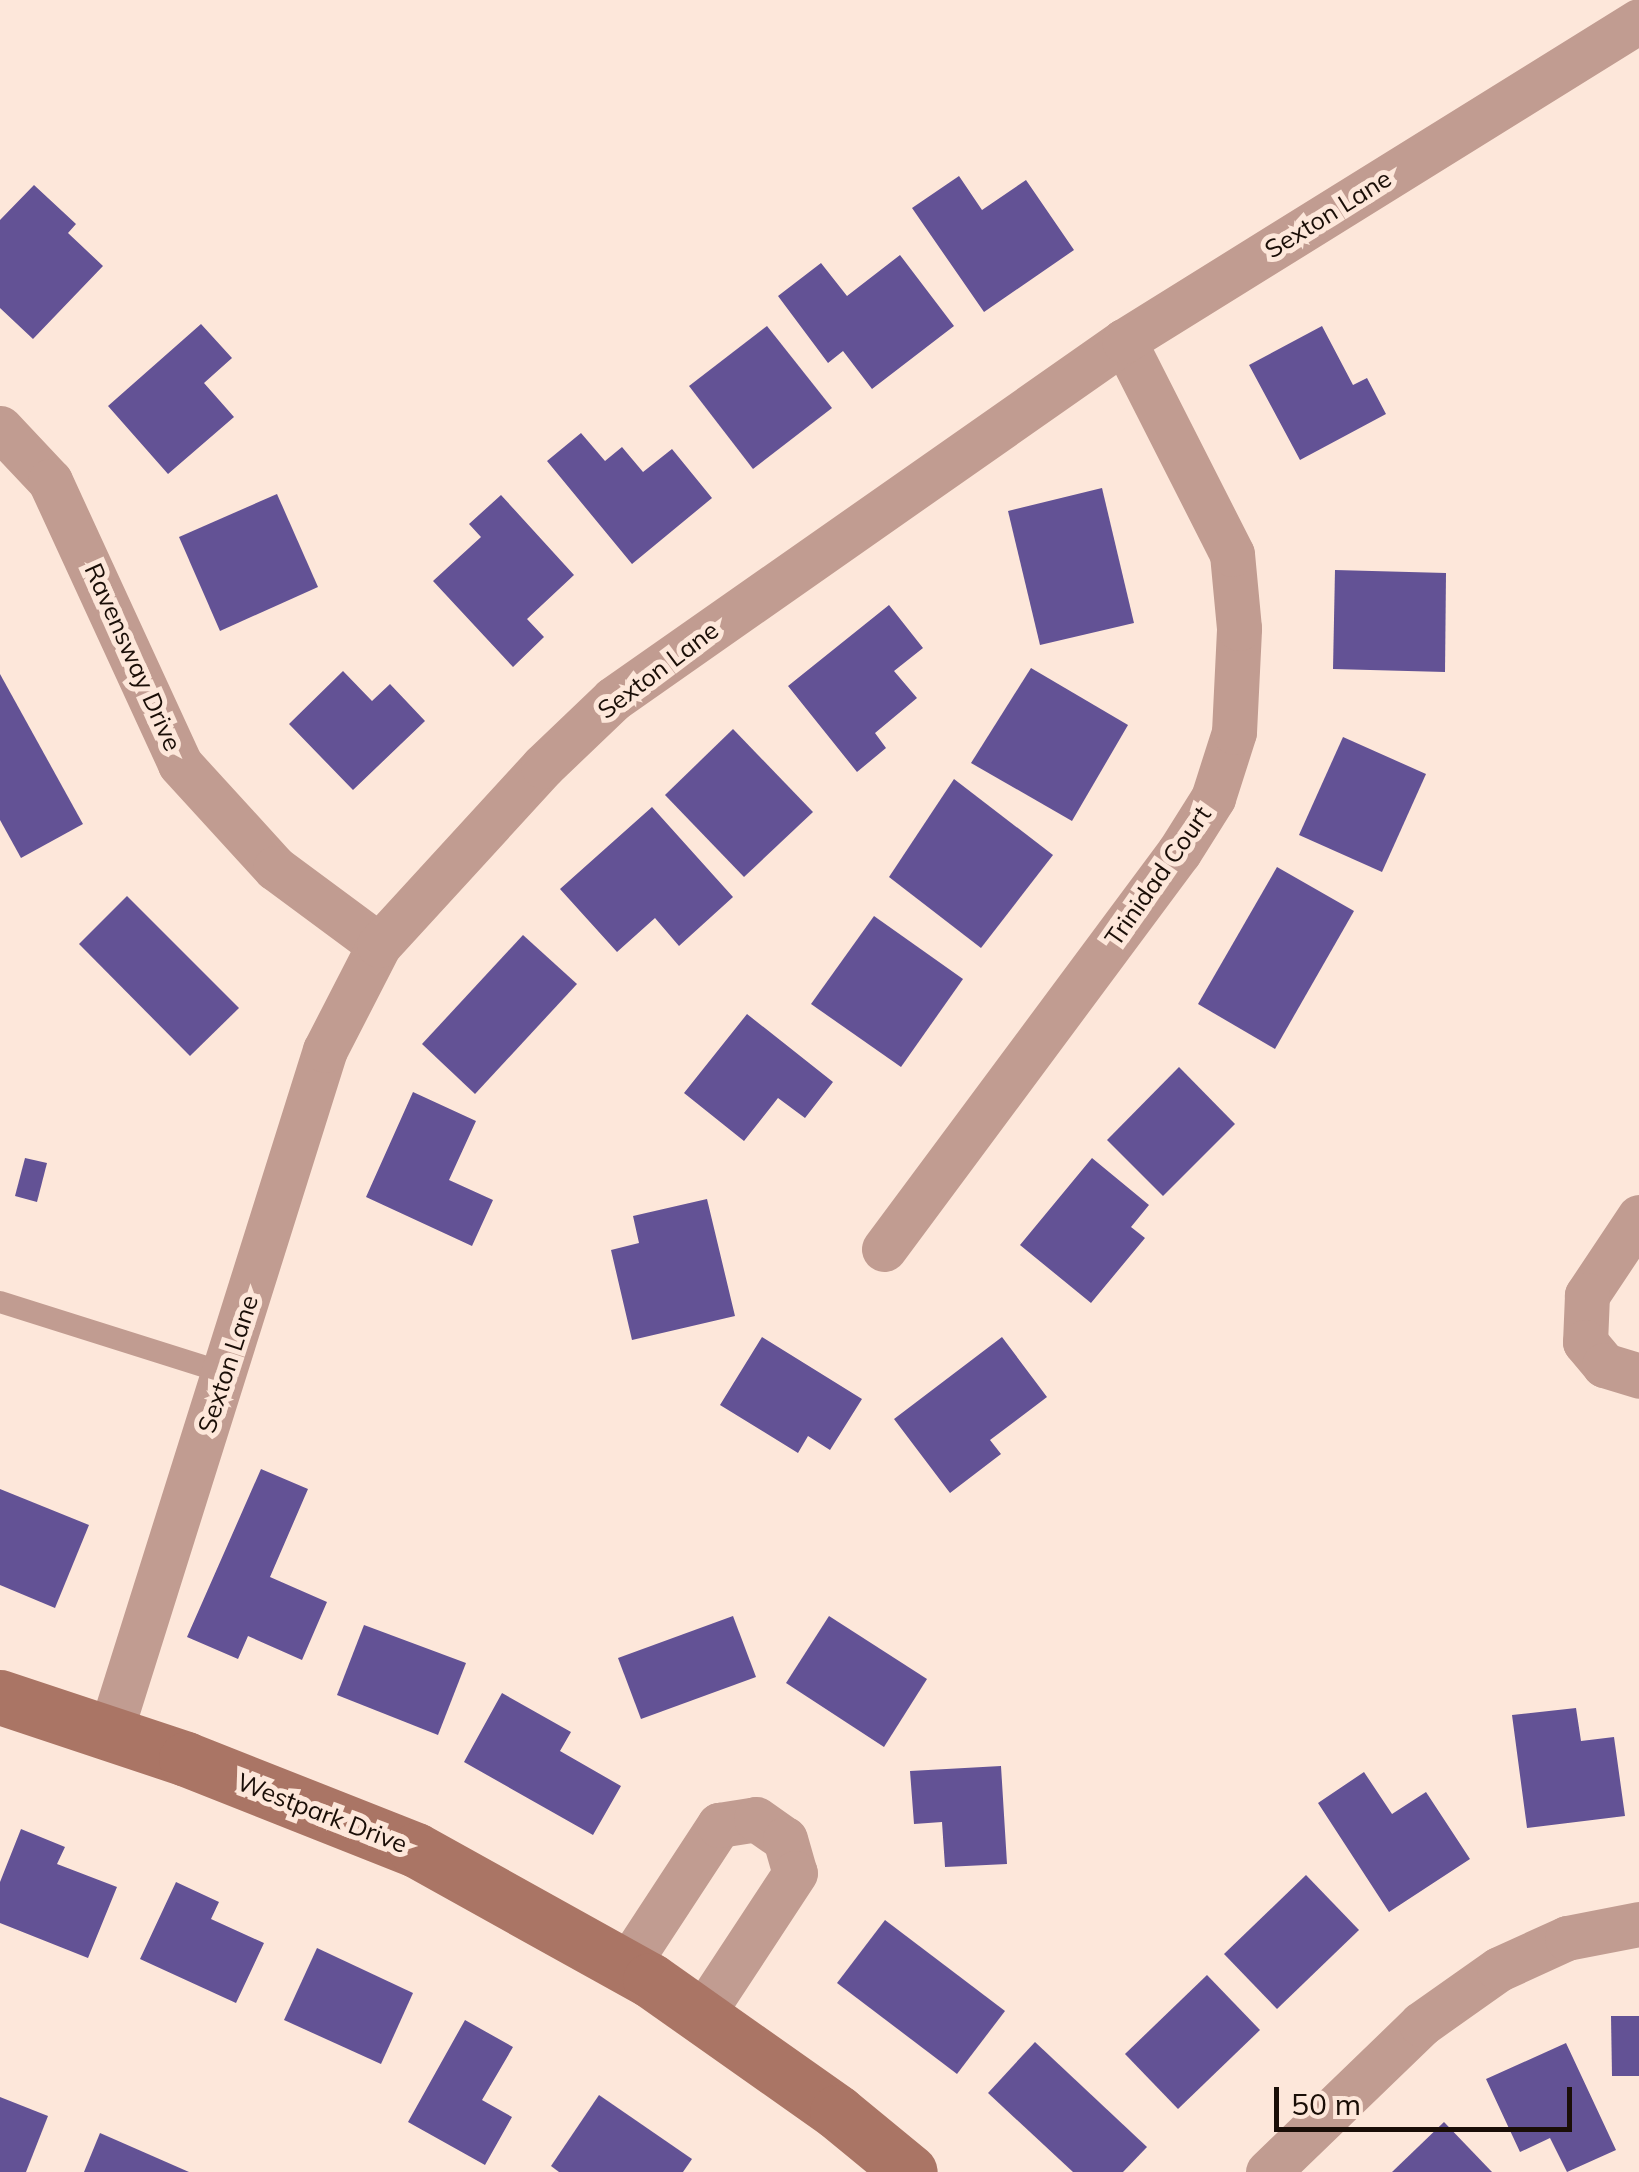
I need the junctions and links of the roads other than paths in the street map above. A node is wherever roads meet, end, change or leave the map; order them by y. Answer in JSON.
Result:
{"nodes":[{"id":1,"x":1632,"y":21,"type":"edge"},
{"id":2,"x":1124,"y":341,"type":"junction"},
{"id":3,"x":1,"y":432,"type":"edge"},
{"id":4,"x":379,"y":945,"type":"junction"},
{"id":5,"x":1639,"y":1217,"type":"edge"},
{"id":6,"x":884,"y":1249,"type":"dead end"},
{"id":7,"x":0,"y":1302,"type":"edge"},
{"id":8,"x":225,"y":1373,"type":"junction"},
{"id":9,"x":1639,"y":1376,"type":"edge"},
{"id":10,"x":0,"y":1697,"type":"edge"},
{"id":11,"x":110,"y":1733,"type":"junction"},
{"id":12,"x":1639,"y":1924,"type":"edge"},
{"id":13,"x":626,"y":1967,"type":"junction"},
{"id":14,"x":701,"y":2016,"type":"junction"},
{"id":15,"x":910,"y":2172,"type":"edge"},
{"id":16,"x":1268,"y":2172,"type":"edge"}],
"edges":[{"from":1,"to":2,"type":"street","name":"Sexton Lane"},
{"from":2,"to":4,"type":"street","name":"Sexton Lane"},
{"from":2,"to":6,"type":"street","name":"Trinidad Court"},
{"from":3,"to":4,"type":"street","name":"Ravensway Drive"},
{"from":4,"to":8,"type":"street","name":"Sexton Lane"},
{"from":5,"to":9,"type":"street"},
{"from":7,"to":8,"type":"lane"},
{"from":8,"to":11,"type":"street","name":"Sexton Lane"},
{"from":10,"to":11,"type":"street","name":"Westpark Drive"},
{"from":11,"to":13,"type":"street","name":"Westpark Drive"},
{"from":12,"to":16,"type":"street"},
{"from":13,"to":14,"type":"street","name":"Westpark Drive"},
{"from":13,"to":14,"type":"street"},
{"from":14,"to":15,"type":"street","name":"Westpark Drive"}]}
